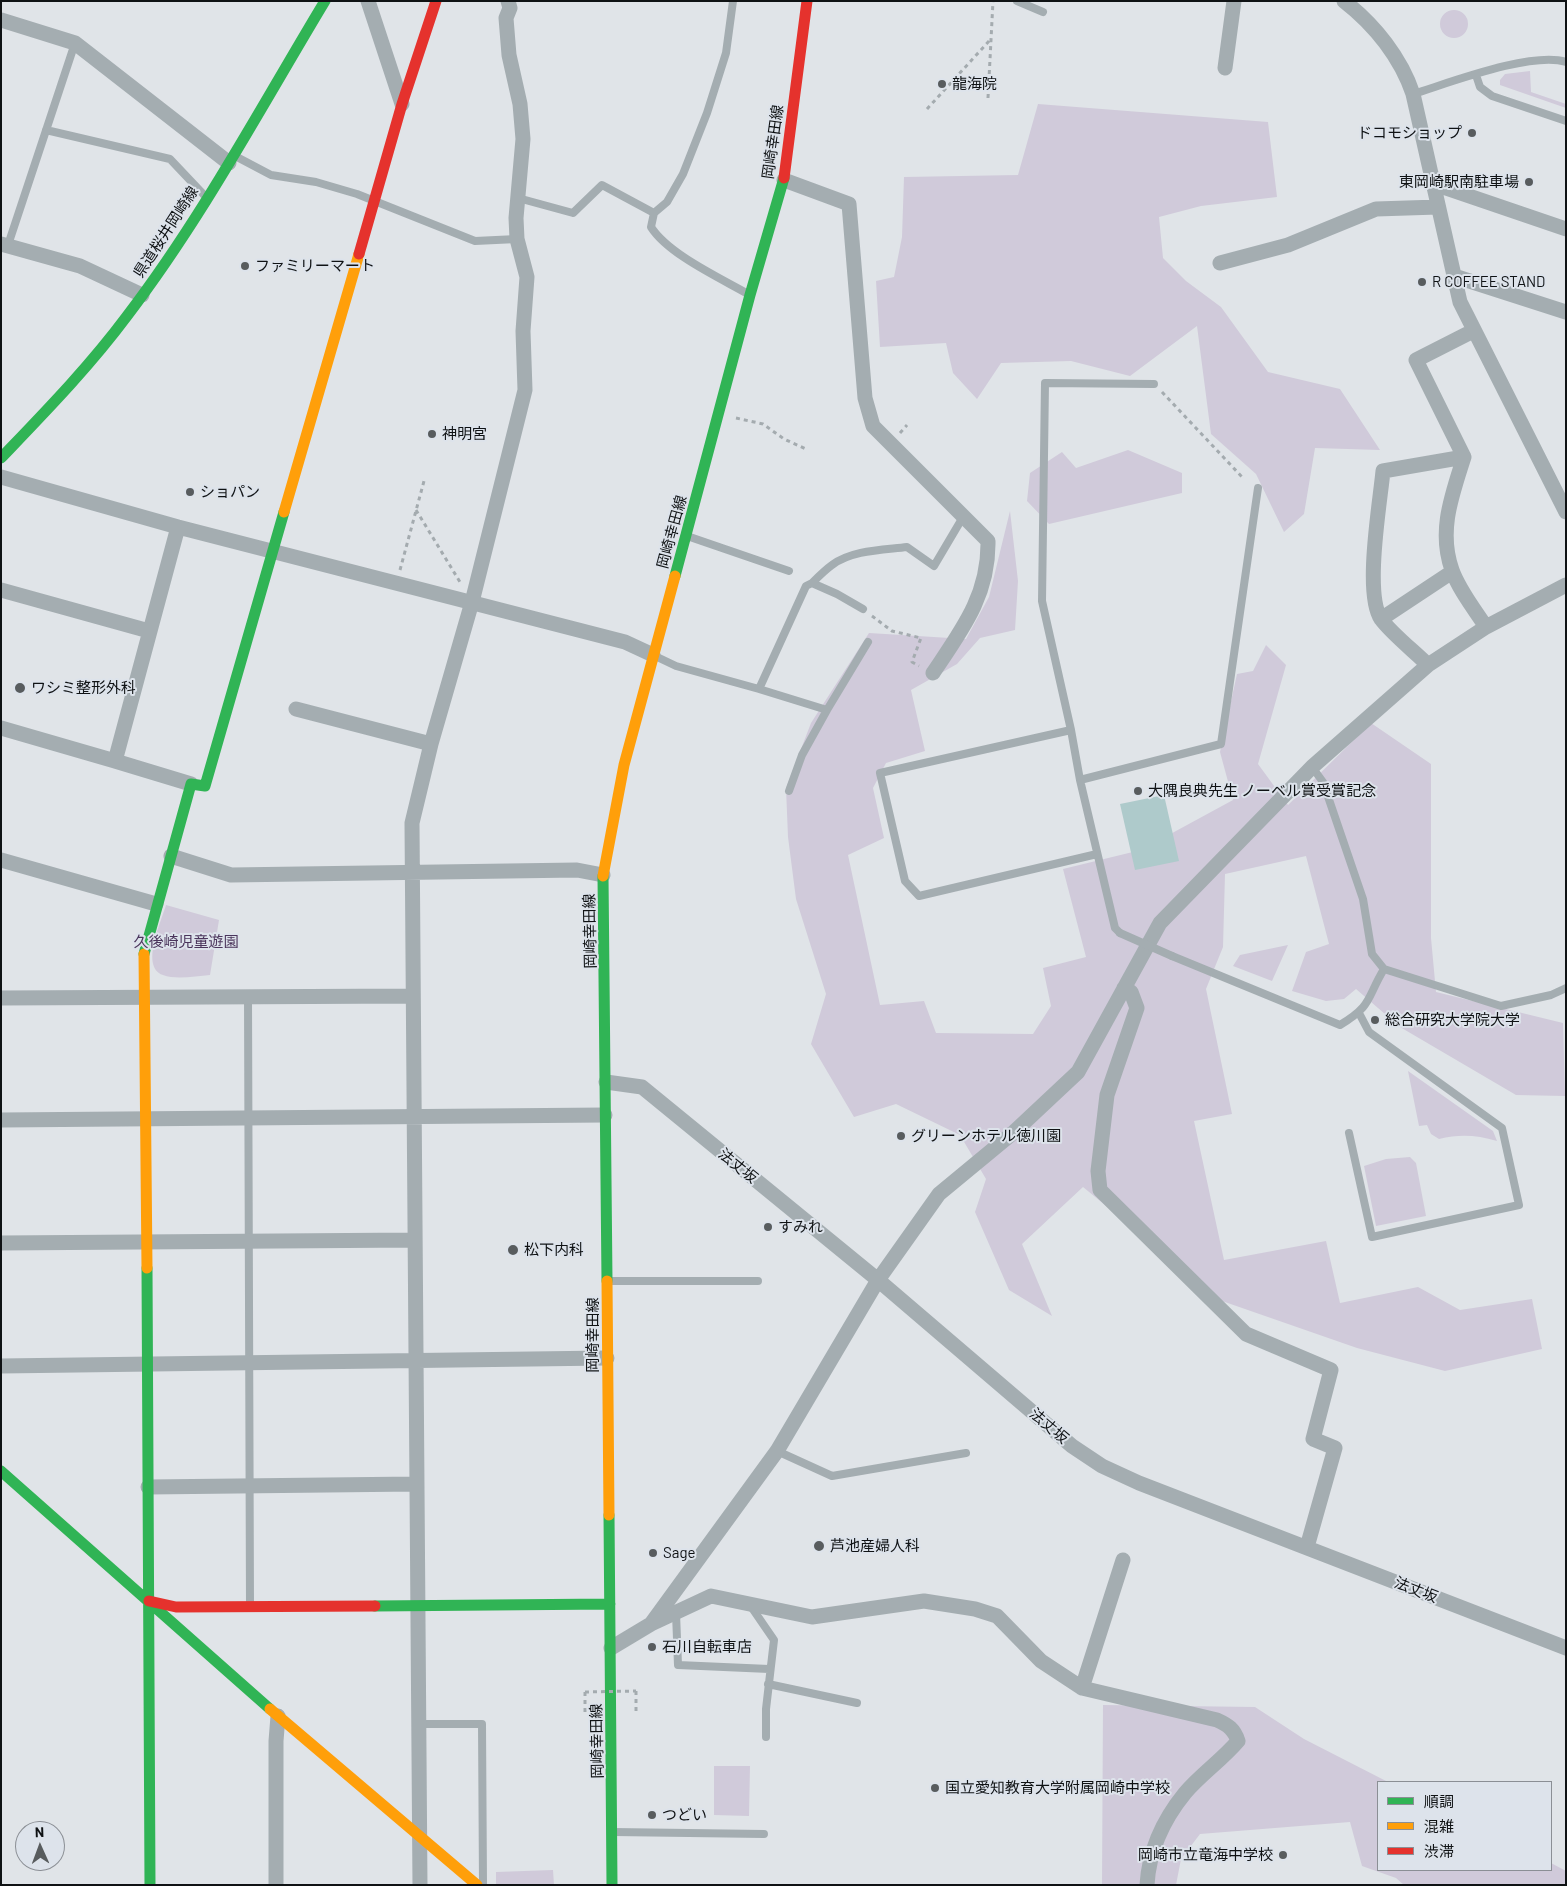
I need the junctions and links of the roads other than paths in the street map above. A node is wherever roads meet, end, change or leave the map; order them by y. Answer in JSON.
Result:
{"nodes":[{"id":1,"x":325,"y":1,"type":"edge"},
{"id":2,"x":368,"y":1,"type":"edge"},
{"id":3,"x":436,"y":1,"type":"edge"},
{"id":4,"x":733,"y":1,"type":"edge"},
{"id":5,"x":807,"y":1,"type":"edge"},
{"id":6,"x":1017,"y":1,"type":"edge"},
{"id":7,"x":1234,"y":1,"type":"edge"},
{"id":8,"x":1344,"y":1,"type":"edge"},
{"id":9,"x":512,"y":4,"type":"edge"},
{"id":10,"x":1043,"y":12,"type":"dead end"},
{"id":11,"x":1,"y":20,"type":"edge"},
{"id":12,"x":75,"y":43,"type":"junction"},
{"id":13,"x":1566,"y":62,"type":"edge"},
{"id":14,"x":1225,"y":68,"type":"dead end"},
{"id":15,"x":1476,"y":75,"type":"junction"},
{"id":16,"x":1413,"y":94,"type":"junction"},
{"id":17,"x":402,"y":104,"type":"junction"},
{"id":18,"x":1566,"y":121,"type":"edge"},
{"id":19,"x":46,"y":130,"type":"junction"},
{"id":20,"x":231,"y":159,"type":"junction"},
{"id":21,"x":784,"y":180,"type":"junction"},
{"id":22,"x":1434,"y":184,"type":"junction"},
{"id":23,"x":207,"y":197,"type":"junction"},
{"id":24,"x":518,"y":198,"type":"junction"},
{"id":25,"x":374,"y":202,"type":"junction"},
{"id":26,"x":1438,"y":207,"type":"junction"},
{"id":27,"x":654,"y":213,"type":"junction"},
{"id":28,"x":1566,"y":228,"type":"edge"},
{"id":29,"x":517,"y":239,"type":"junction"},
{"id":30,"x":5,"y":244,"type":"edge"},
{"id":31,"x":1220,"y":263,"type":"dead end"},
{"id":32,"x":1454,"y":276,"type":"junction"},
{"id":33,"x":142,"y":295,"type":"junction"},
{"id":34,"x":750,"y":295,"type":"junction"},
{"id":35,"x":1566,"y":312,"type":"edge"},
{"id":36,"x":1473,"y":331,"type":"junction"},
{"id":37,"x":1154,"y":384,"type":"road end"},
{"id":38,"x":1464,"y":457,"type":"junction"},
{"id":39,"x":1,"y":458,"type":"edge"},
{"id":40,"x":1,"y":477,"type":"edge"},
{"id":41,"x":1258,"y":488,"type":"dead end"},
{"id":42,"x":1566,"y":512,"type":"edge"},
{"id":43,"x":963,"y":516,"type":"junction"},
{"id":44,"x":178,"y":527,"type":"junction"},
{"id":45,"x":686,"y":536,"type":"junction"},
{"id":46,"x":273,"y":552,"type":"junction"},
{"id":47,"x":789,"y":571,"type":"dead end"},
{"id":48,"x":1452,"y":572,"type":"junction"},
{"id":49,"x":812,"y":583,"type":"junction"},
{"id":50,"x":1566,"y":585,"type":"edge"},
{"id":51,"x":1,"y":590,"type":"edge"},
{"id":52,"x":472,"y":602,"type":"junction"},
{"id":53,"x":863,"y":609,"type":"road end"},
{"id":54,"x":1381,"y":619,"type":"junction"},
{"id":55,"x":1486,"y":627,"type":"junction"},
{"id":56,"x":149,"y":631,"type":"junction"},
{"id":57,"x":868,"y":642,"type":"dead end"},
{"id":58,"x":653,"y":655,"type":"junction"},
{"id":59,"x":1428,"y":665,"type":"junction"},
{"id":60,"x":933,"y":673,"type":"road end"},
{"id":61,"x":759,"y":689,"type":"junction"},
{"id":62,"x":296,"y":708,"type":"dead end"},
{"id":63,"x":827,"y":710,"type":"junction"},
{"id":64,"x":1,"y":728,"type":"edge"},
{"id":65,"x":1071,"y":730,"type":"junction"},
{"id":66,"x":431,"y":744,"type":"junction"},
{"id":67,"x":115,"y":760,"type":"junction"},
{"id":68,"x":1312,"y":766,"type":"junction"},
{"id":69,"x":1080,"y":780,"type":"junction"},
{"id":70,"x":192,"y":784,"type":"junction"},
{"id":71,"x":789,"y":791,"type":"dead end"},
{"id":72,"x":1097,"y":854,"type":"junction"},
{"id":73,"x":171,"y":856,"type":"junction"},
{"id":74,"x":1,"y":860,"type":"edge"},
{"id":75,"x":413,"y":873,"type":"junction"},
{"id":76,"x":603,"y":875,"type":"junction"},
{"id":77,"x":156,"y":904,"type":"junction"},
{"id":78,"x":1384,"y":969,"type":"junction"},
{"id":79,"x":1124,"y":988,"type":"junction"},
{"id":80,"x":1566,"y":988,"type":"edge"},
{"id":81,"x":142,"y":996,"type":"junction"},
{"id":82,"x":414,"y":996,"type":"junction"},
{"id":83,"x":248,"y":997,"type":"junction"},
{"id":84,"x":1,"y":998,"type":"edge"},
{"id":85,"x":1359,"y":1013,"type":"junction"},
{"id":86,"x":606,"y":1082,"type":"junction"},
{"id":87,"x":606,"y":1115,"type":"junction"},
{"id":88,"x":416,"y":1116,"type":"junction"},
{"id":89,"x":248,"y":1117,"type":"junction"},
{"id":90,"x":144,"y":1118,"type":"junction"},
{"id":91,"x":1,"y":1120,"type":"edge"},
{"id":92,"x":1349,"y":1133,"type":"dead end"},
{"id":93,"x":414,"y":1240,"type":"junction"},
{"id":94,"x":145,"y":1242,"type":"junction"},
{"id":95,"x":249,"y":1242,"type":"junction"},
{"id":96,"x":1,"y":1243,"type":"edge"},
{"id":97,"x":878,"y":1280,"type":"junction"},
{"id":98,"x":608,"y":1281,"type":"junction"},
{"id":99,"x":758,"y":1281,"type":"dead end"},
{"id":100,"x":608,"y":1358,"type":"junction"},
{"id":101,"x":248,"y":1362,"type":"junction"},
{"id":102,"x":417,"y":1362,"type":"junction"},
{"id":103,"x":148,"y":1364,"type":"junction"},
{"id":104,"x":1,"y":1366,"type":"edge"},
{"id":105,"x":777,"y":1451,"type":"junction"},
{"id":106,"x":966,"y":1452,"type":"dead end"},
{"id":107,"x":1,"y":1472,"type":"edge"},
{"id":108,"x":416,"y":1484,"type":"junction"},
{"id":109,"x":249,"y":1486,"type":"junction"},
{"id":110,"x":148,"y":1487,"type":"junction"},
{"id":111,"x":1307,"y":1547,"type":"junction"},
{"id":112,"x":1123,"y":1560,"type":"dead end"},
{"id":113,"x":148,"y":1601,"type":"junction"},
{"id":114,"x":610,"y":1604,"type":"junction"},
{"id":115,"x":749,"y":1604,"type":"junction"},
{"id":116,"x":250,"y":1606,"type":"junction"},
{"id":117,"x":419,"y":1606,"type":"junction"},
{"id":118,"x":676,"y":1613,"type":"junction"},
{"id":119,"x":651,"y":1624,"type":"junction"},
{"id":120,"x":611,"y":1648,"type":"junction"},
{"id":121,"x":1566,"y":1648,"type":"edge"},
{"id":122,"x":770,"y":1669,"type":"junction"},
{"id":123,"x":768,"y":1684,"type":"junction"},
{"id":124,"x":1082,"y":1688,"type":"junction"},
{"id":125,"x":857,"y":1703,"type":"dead end"},
{"id":126,"x":278,"y":1716,"type":"junction"},
{"id":127,"x":420,"y":1724,"type":"junction"},
{"id":128,"x":766,"y":1737,"type":"dead end"},
{"id":129,"x":613,"y":1832,"type":"junction"},
{"id":130,"x":420,"y":1834,"type":"junction"},
{"id":131,"x":764,"y":1834,"type":"dead end"},
{"id":132,"x":150,"y":1885,"type":"edge"},
{"id":133,"x":276,"y":1885,"type":"edge"},
{"id":134,"x":420,"y":1885,"type":"edge"},
{"id":135,"x":477,"y":1885,"type":"edge"},
{"id":136,"x":483,"y":1885,"type":"edge"},
{"id":137,"x":612,"y":1885,"type":"edge"},
{"id":138,"x":1147,"y":1885,"type":"edge"}],
"edges":[{"from":1,"to":20,"type":"street","name":"県道桜井岡崎線"},
{"from":2,"to":17,"type":"street"},
{"from":3,"to":17,"type":"street"},
{"from":4,"to":27,"type":"lane"},
{"from":5,"to":21,"type":"street","name":"岡崎幸田線"},
{"from":6,"to":10,"type":"lane"},
{"from":7,"to":14,"type":"street"},
{"from":8,"to":16,"type":"street"},
{"from":9,"to":24,"type":"street"},
{"from":11,"to":12,"type":"street"},
{"from":12,"to":19,"type":"lane"},
{"from":12,"to":20,"type":"street"},
{"from":13,"to":15,"type":"lane"},
{"from":15,"to":16,"type":"lane"},
{"from":15,"to":18,"type":"lane"},
{"from":16,"to":22,"type":"street"},
{"from":17,"to":25,"type":"street"},
{"from":19,"to":23,"type":"lane"},
{"from":19,"to":30,"type":"lane"},
{"from":20,"to":23,"type":"street","name":"県道桜井岡崎線"},
{"from":20,"to":25,"type":"lane"},
{"from":21,"to":34,"type":"street","name":"岡崎幸田線"},
{"from":21,"to":43,"type":"street"},
{"from":22,"to":26,"type":"street"},
{"from":22,"to":28,"type":"street"},
{"from":23,"to":33,"type":"street","name":"県道桜井岡崎線"},
{"from":24,"to":27,"type":"lane"},
{"from":24,"to":29,"type":"street"},
{"from":25,"to":29,"type":"lane"},
{"from":25,"to":46,"type":"street"},
{"from":26,"to":31,"type":"street"},
{"from":26,"to":32,"type":"street"},
{"from":27,"to":34,"type":"lane"},
{"from":29,"to":52,"type":"street"},
{"from":30,"to":33,"type":"street"},
{"from":32,"to":35,"type":"street"},
{"from":32,"to":36,"type":"street"},
{"from":33,"to":39,"type":"street","name":"県道桜井岡崎線"},
{"from":34,"to":45,"type":"street","name":"岡崎幸田線"},
{"from":36,"to":38,"type":"street"},
{"from":36,"to":42,"type":"street"},
{"from":37,"to":65,"type":"lane"},
{"from":38,"to":48,"type":"street"},
{"from":38,"to":54,"type":"street"},
{"from":40,"to":44,"type":"street"},
{"from":41,"to":69,"type":"lane"},
{"from":43,"to":49,"type":"lane"},
{"from":43,"to":60,"type":"street"},
{"from":44,"to":46,"type":"street"},
{"from":44,"to":56,"type":"street"},
{"from":45,"to":47,"type":"lane"},
{"from":45,"to":58,"type":"street","name":"岡崎幸田線"},
{"from":46,"to":52,"type":"street"},
{"from":46,"to":70,"type":"street"},
{"from":48,"to":54,"type":"street"},
{"from":48,"to":55,"type":"street"},
{"from":49,"to":53,"type":"lane"},
{"from":49,"to":61,"type":"lane"},
{"from":50,"to":55,"type":"street"},
{"from":51,"to":56,"type":"street"},
{"from":52,"to":58,"type":"street"},
{"from":52,"to":66,"type":"street"},
{"from":54,"to":59,"type":"street"},
{"from":55,"to":59,"type":"street"},
{"from":56,"to":67,"type":"street"},
{"from":57,"to":63,"type":"lane"},
{"from":58,"to":61,"type":"lane"},
{"from":58,"to":76,"type":"street","name":"岡崎幸田線"},
{"from":59,"to":68,"type":"street"},
{"from":61,"to":63,"type":"lane"},
{"from":62,"to":66,"type":"street"},
{"from":63,"to":71,"type":"lane"},
{"from":64,"to":67,"type":"street"},
{"from":65,"to":69,"type":"lane"},
{"from":65,"to":72,"type":"lane"},
{"from":66,"to":75,"type":"street"},
{"from":67,"to":70,"type":"street"},
{"from":68,"to":78,"type":"lane"},
{"from":68,"to":79,"type":"street"},
{"from":69,"to":72,"type":"lane"},
{"from":70,"to":73,"type":"street"},
{"from":72,"to":85,"type":"lane","bridge":true},
{"from":73,"to":75,"type":"street"},
{"from":73,"to":77,"type":"street"},
{"from":74,"to":77,"type":"street"},
{"from":75,"to":76,"type":"street"},
{"from":75,"to":82,"type":"street"},
{"from":76,"to":86,"type":"street","name":"岡崎幸田線"},
{"from":77,"to":81,"type":"street"},
{"from":78,"to":80,"type":"lane"},
{"from":78,"to":85,"type":"lane"},
{"from":79,"to":97,"type":"street"},
{"from":79,"to":111,"type":"street"},
{"from":81,"to":83,"type":"street"},
{"from":81,"to":84,"type":"street"},
{"from":81,"to":90,"type":"street"},
{"from":82,"to":83,"type":"street"},
{"from":82,"to":88,"type":"street"},
{"from":83,"to":89,"type":"lane"},
{"from":85,"to":92,"type":"lane"},
{"from":86,"to":87,"type":"street","name":"岡崎幸田線"},
{"from":86,"to":97,"type":"street","name":"法丈坂"},
{"from":87,"to":88,"type":"street"},
{"from":87,"to":98,"type":"street","name":"岡崎幸田線"},
{"from":88,"to":89,"type":"street"},
{"from":88,"to":93,"type":"street"},
{"from":89,"to":90,"type":"street"},
{"from":89,"to":95,"type":"lane"},
{"from":90,"to":91,"type":"street"},
{"from":90,"to":94,"type":"street"},
{"from":93,"to":95,"type":"street"},
{"from":93,"to":102,"type":"street"},
{"from":94,"to":95,"type":"street"},
{"from":94,"to":96,"type":"street"},
{"from":94,"to":103,"type":"street"},
{"from":95,"to":101,"type":"lane"},
{"from":97,"to":105,"type":"street"},
{"from":97,"to":111,"type":"street","name":"法丈坂"},
{"from":98,"to":99,"type":"lane"},
{"from":98,"to":100,"type":"street","name":"岡崎幸田線"},
{"from":100,"to":102,"type":"street"},
{"from":100,"to":114,"type":"street","name":"岡崎幸田線"},
{"from":101,"to":102,"type":"street"},
{"from":101,"to":103,"type":"street"},
{"from":101,"to":109,"type":"lane"},
{"from":102,"to":108,"type":"street"},
{"from":103,"to":104,"type":"street"},
{"from":103,"to":110,"type":"street"},
{"from":105,"to":106,"type":"lane"},
{"from":105,"to":119,"type":"street"},
{"from":107,"to":113,"type":"street"},
{"from":108,"to":109,"type":"street"},
{"from":108,"to":117,"type":"street"},
{"from":109,"to":110,"type":"street"},
{"from":109,"to":116,"type":"lane"},
{"from":110,"to":113,"type":"street"},
{"from":111,"to":121,"type":"street","name":"法丈坂"},
{"from":112,"to":124,"type":"street"},
{"from":113,"to":116,"type":"street"},
{"from":113,"to":126,"type":"street"},
{"from":113,"to":132,"type":"street"},
{"from":114,"to":117,"type":"street"},
{"from":114,"to":120,"type":"street","name":"岡崎幸田線"},
{"from":115,"to":118,"type":"street"},
{"from":115,"to":122,"type":"lane"},
{"from":115,"to":124,"type":"street"},
{"from":116,"to":117,"type":"street"},
{"from":117,"to":127,"type":"street"},
{"from":118,"to":119,"type":"street"},
{"from":118,"to":122,"type":"lane"},
{"from":119,"to":120,"type":"street"},
{"from":120,"to":129,"type":"street","name":"岡崎幸田線"},
{"from":122,"to":123,"type":"lane"},
{"from":123,"to":125,"type":"lane"},
{"from":123,"to":128,"type":"lane"},
{"from":124,"to":138,"type":"street"},
{"from":126,"to":130,"type":"street"},
{"from":126,"to":133,"type":"street"},
{"from":127,"to":130,"type":"street"},
{"from":127,"to":136,"type":"lane"},
{"from":129,"to":131,"type":"lane"},
{"from":129,"to":137,"type":"street","name":"岡崎幸田線"},
{"from":130,"to":134,"type":"street"},
{"from":130,"to":135,"type":"street"}]}
